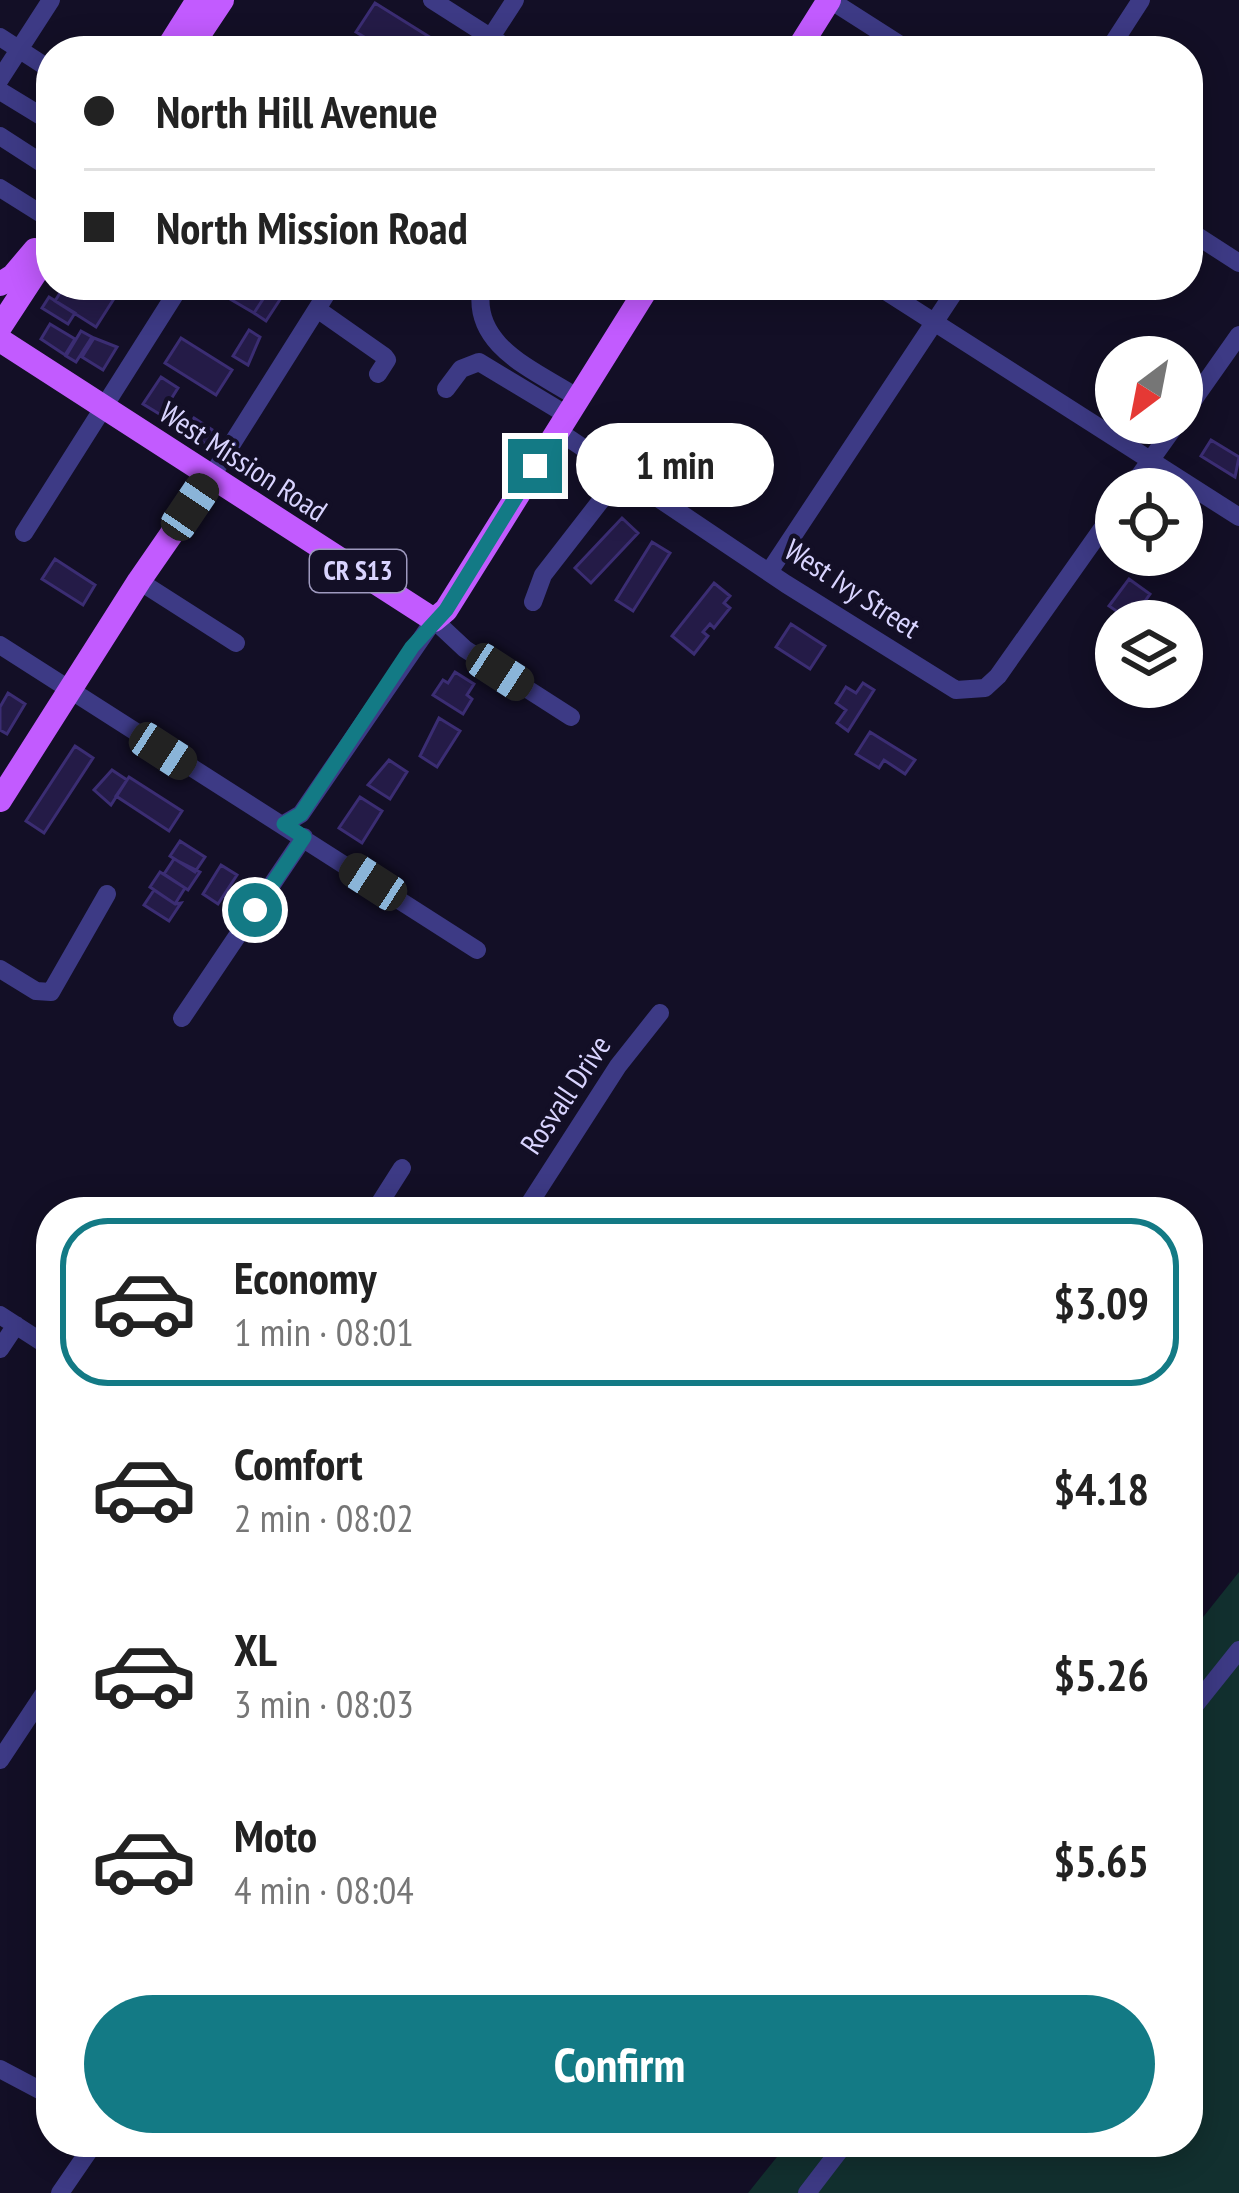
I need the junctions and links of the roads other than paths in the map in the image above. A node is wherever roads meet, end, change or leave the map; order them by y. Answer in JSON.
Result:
{"nodes":[{"id":1,"x":51,"y":0,"type":"edge"},
{"id":2,"x":198,"y":0,"type":"edge"},
{"id":3,"x":222,"y":0,"type":"edge"},
{"id":4,"x":432,"y":0,"type":"edge"},
{"id":5,"x":515,"y":0,"type":"edge"},
{"id":6,"x":830,"y":0,"type":"edge"},
{"id":7,"x":1141,"y":0,"type":"edge"},
{"id":8,"x":175,"y":36,"type":"edge"},
{"id":9,"x":198,"y":36,"type":"edge"},
{"id":10,"x":477,"y":36,"type":"edge"},
{"id":11,"x":492,"y":36,"type":"edge"},
{"id":12,"x":806,"y":36,"type":"edge"},
{"id":13,"x":886,"y":36,"type":"edge"},
{"id":14,"x":1118,"y":36,"type":"edge"},
{"id":15,"x":0,"y":37,"type":"edge"},
{"id":16,"x":19,"y":50,"type":"junction"},
{"id":17,"x":36,"y":61,"type":"edge"},
{"id":18,"x":0,"y":79,"type":"edge"},
{"id":19,"x":0,"y":91,"type":"edge"},
{"id":20,"x":36,"y":113,"type":"edge"},
{"id":21,"x":0,"y":136,"type":"edge"},
{"id":22,"x":36,"y":159,"type":"edge"},
{"id":23,"x":0,"y":188,"type":"edge"},
{"id":24,"x":36,"y":211,"type":"edge"},
{"id":25,"x":1203,"y":240,"type":"edge"},
{"id":26,"x":36,"y":248,"type":"edge"},
{"id":27,"x":1239,"y":263,"type":"edge"},
{"id":28,"x":36,"y":272,"type":"edge"},
{"id":29,"x":0,"y":284,"type":"edge"},
{"id":30,"x":171,"y":300,"type":"edge"},
{"id":31,"x":323,"y":300,"type":"edge"},
{"id":32,"x":479,"y":300,"type":"edge"},
{"id":33,"x":640,"y":300,"type":"edge"},
{"id":34,"x":899,"y":300,"type":"edge"},
{"id":35,"x":950,"y":300,"type":"edge"},
{"id":36,"x":317,"y":309,"type":"junction"},
{"id":37,"x":935,"y":323,"type":"junction"},
{"id":38,"x":0,"y":327,"type":"edge"},
{"id":39,"x":1239,"y":335,"type":"edge"},
{"id":40,"x":0,"y":340,"type":"edge"},
{"id":41,"x":378,"y":374,"type":"dead end"},
{"id":42,"x":1203,"y":386,"type":"edge"},
{"id":43,"x":446,"y":389,"type":"dead end"},
{"id":44,"x":103,"y":407,"type":"junction"},
{"id":45,"x":568,"y":414,"type":"junction"},
{"id":46,"x":1162,"y":444,"type":"edge"},
{"id":47,"x":1150,"y":460,"type":"junction"},
{"id":48,"x":1144,"y":468,"type":"edge"},
{"id":49,"x":623,"y":472,"type":"junction"},
{"id":50,"x":211,"y":477,"type":"junction"},
{"id":51,"x":1239,"y":517,"type":"edge"},
{"id":52,"x":23,"y":533,"type":"dead end"},
{"id":53,"x":1095,"y":539,"type":"edge"},
{"id":54,"x":769,"y":572,"type":"junction"},
{"id":55,"x":139,"y":581,"type":"junction"},
{"id":56,"x":533,"y":602,"type":"dead end"},
{"id":57,"x":434,"y":620,"type":"junction"},
{"id":58,"x":236,"y":644,"type":"dead end"},
{"id":59,"x":0,"y":645,"type":"edge"},
{"id":60,"x":69,"y":690,"type":"junction"},
{"id":61,"x":571,"y":717,"type":"dead end"},
{"id":62,"x":0,"y":800,"type":"edge"},
{"id":63,"x":284,"y":824,"type":"junction"},
{"id":64,"x":304,"y":837,"type":"junction"},
{"id":65,"x":107,"y":894,"type":"dead end"},
{"id":66,"x":477,"y":950,"type":"dead end"},
{"id":67,"x":0,"y":969,"type":"edge"},
{"id":68,"x":660,"y":1013,"type":"dead end"},
{"id":69,"x":182,"y":1018,"type":"dead end"},
{"id":70,"x":401,"y":1168,"type":"dead end"},
{"id":71,"x":383,"y":1197,"type":"edge"},
{"id":72,"x":534,"y":1197,"type":"edge"},
{"id":73,"x":8,"y":1320,"type":"edge"},
{"id":74,"x":36,"y":1338,"type":"edge"},
{"id":75,"x":0,"y":1349,"type":"edge"},
{"id":76,"x":1239,"y":1650,"type":"edge"},
{"id":77,"x":1203,"y":1695,"type":"edge"},
{"id":78,"x":36,"y":1711,"type":"edge"},
{"id":79,"x":0,"y":1760,"type":"edge"},
{"id":80,"x":0,"y":2069,"type":"edge"},
{"id":81,"x":36,"y":2088,"type":"edge"},
{"id":82,"x":85,"y":2157,"type":"edge"},
{"id":83,"x":835,"y":2157,"type":"edge"},
{"id":84,"x":60,"y":2193,"type":"edge"},
{"id":85,"x":807,"y":2193,"type":"edge"}],
"edges":[{"from":1,"to":16,"type":"street"},
{"from":2,"to":8,"type":"main road"},
{"from":3,"to":9,"type":"main road"},
{"from":4,"to":10,"type":"street"},
{"from":5,"to":11,"type":"street"},
{"from":6,"to":12,"type":"main road"},
{"from":6,"to":13,"type":"street"},
{"from":7,"to":14,"type":"street"},
{"from":15,"to":16,"type":"street"},
{"from":16,"to":17,"type":"street"},
{"from":16,"to":18,"type":"street"},
{"from":19,"to":20,"type":"street"},
{"from":21,"to":22,"type":"street"},
{"from":23,"to":24,"type":"street"},
{"from":25,"to":27,"type":"street"},
{"from":26,"to":29,"type":"main road"},
{"from":28,"to":38,"type":"main road"},
{"from":30,"to":44,"type":"street"},
{"from":31,"to":36,"type":"street"},
{"from":32,"to":45,"type":"street"},
{"from":33,"to":45,"type":"main road","number":"CR S13"},
{"from":34,"to":37,"type":"street"},
{"from":35,"to":37,"type":"street"},
{"from":36,"to":41,"type":"street"},
{"from":36,"to":50,"type":"street"},
{"from":37,"to":47,"type":"street"},
{"from":37,"to":54,"type":"street"},
{"from":39,"to":42,"type":"street"},
{"from":40,"to":44,"type":"main road","name":"West Mission Road","number":"CR S13"},
{"from":43,"to":45,"type":"street"},
{"from":44,"to":50,"type":"main road","name":"West Mission Road","number":"CR S13"},
{"from":44,"to":52,"type":"street"},
{"from":45,"to":49,"type":"street","name":"West Ivy Street"},
{"from":45,"to":57,"type":"main road","number":"CR S13"},
{"from":46,"to":47,"type":"street"},
{"from":47,"to":48,"type":"street"},
{"from":47,"to":51,"type":"street"},
{"from":49,"to":54,"type":"street","name":"West Ivy Street"},
{"from":49,"to":56,"type":"street"},
{"from":50,"to":55,"type":"main road"},
{"from":50,"to":57,"type":"main road","name":"West Mission Road","number":"CR S13"},
{"from":53,"to":54,"type":"street","name":"West Ivy Street"},
{"from":55,"to":58,"type":"street"},
{"from":55,"to":60,"type":"main road"},
{"from":57,"to":61,"type":"street","name":"West Mission Road"},
{"from":57,"to":63,"type":"street"},
{"from":59,"to":60,"type":"street"},
{"from":60,"to":62,"type":"main road"},
{"from":60,"to":63,"type":"street"},
{"from":63,"to":64,"type":"street"},
{"from":64,"to":66,"type":"street"},
{"from":64,"to":69,"type":"street"},
{"from":65,"to":67,"type":"street"},
{"from":68,"to":72,"type":"street","name":"Rosvall Drive"},
{"from":70,"to":71,"type":"street"},
{"from":73,"to":74,"type":"street"},
{"from":73,"to":75,"type":"street"},
{"from":76,"to":77,"type":"street"},
{"from":78,"to":79,"type":"street"},
{"from":80,"to":81,"type":"street"},
{"from":82,"to":84,"type":"street"},
{"from":83,"to":85,"type":"street"}]}
